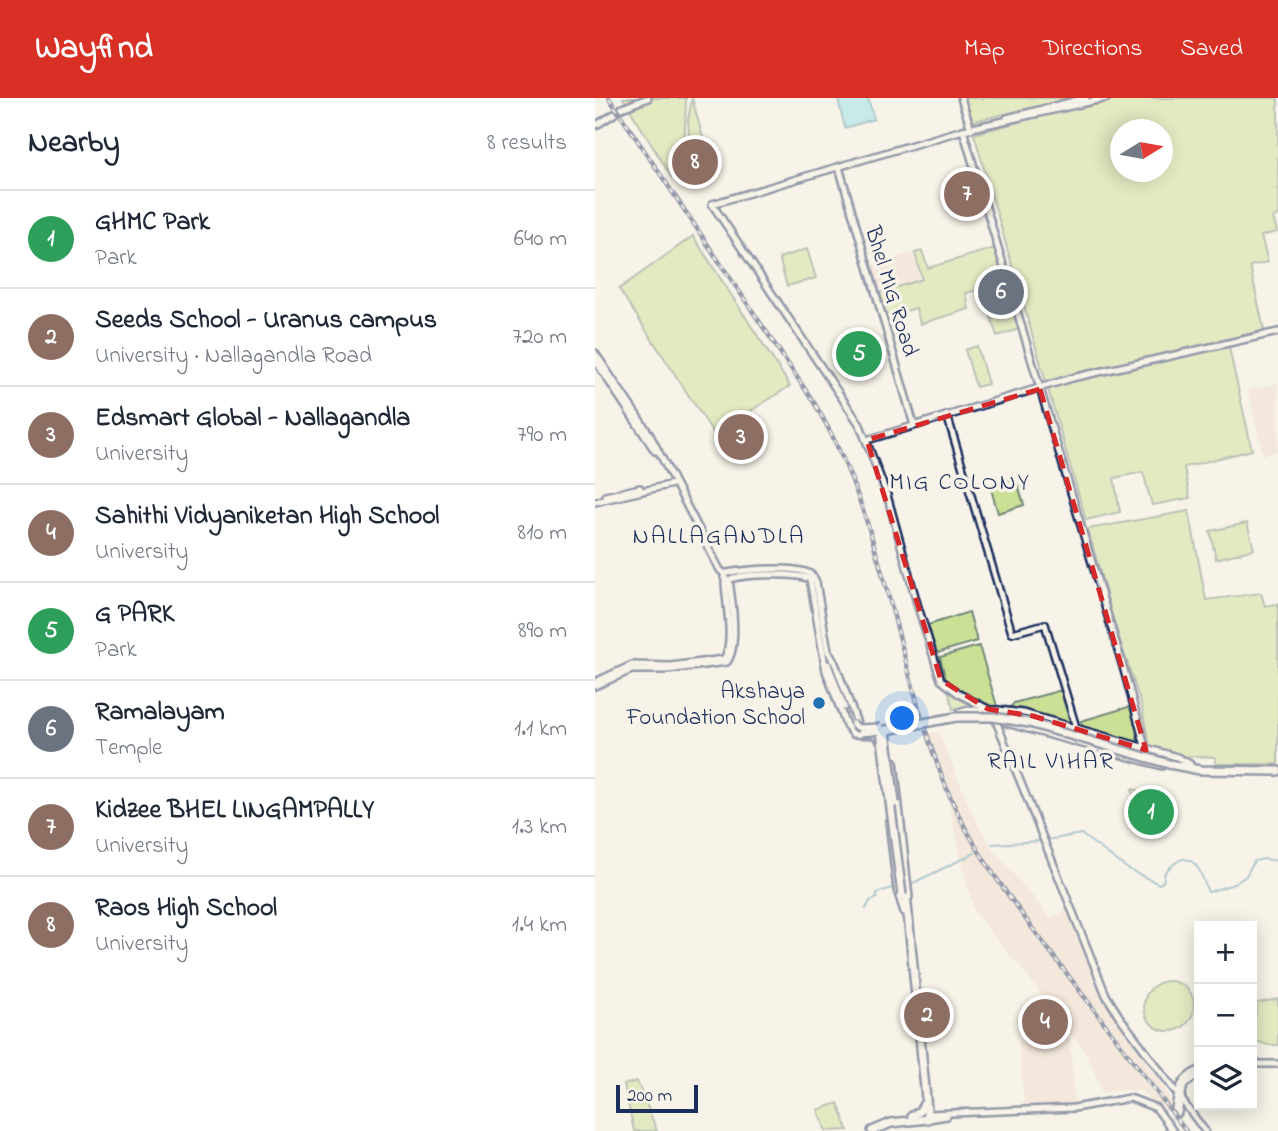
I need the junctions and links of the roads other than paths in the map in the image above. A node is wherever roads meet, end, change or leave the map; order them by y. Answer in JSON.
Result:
{"nodes":[{"id":1,"x":648,"y":98,"type":"edge"},
{"id":2,"x":961,"y":98,"type":"edge"},
{"id":3,"x":1086,"y":98,"type":"edge"},
{"id":4,"x":1107,"y":98,"type":"edge"},
{"id":5,"x":635,"y":100,"type":"edge"},
{"id":6,"x":622,"y":108,"type":"dead end"},
{"id":7,"x":614,"y":114,"type":"dead end"},
{"id":8,"x":595,"y":126,"type":"edge"},
{"id":9,"x":967,"y":129,"type":"junction"},
{"id":10,"x":838,"y":167,"type":"junction"},
{"id":11,"x":1278,"y":332,"type":"edge"},
{"id":12,"x":595,"y":353,"type":"edge"},
{"id":13,"x":595,"y":360,"type":"edge"},
{"id":14,"x":1040,"y":389,"type":"junction"},
{"id":15,"x":947,"y":415,"type":"junction"},
{"id":16,"x":914,"y":425,"type":"junction"},
{"id":17,"x":867,"y":440,"type":"junction"},
{"id":18,"x":672,"y":482,"type":"junction"},
{"id":19,"x":595,"y":500,"type":"edge"},
{"id":20,"x":697,"y":526,"type":"junction"},
{"id":21,"x":726,"y":578,"type":"junction"},
{"id":22,"x":825,"y":651,"type":"junction"},
{"id":23,"x":595,"y":684,"type":"edge"},
{"id":24,"x":988,"y":709,"type":"junction"},
{"id":25,"x":999,"y":710,"type":"junction"},
{"id":26,"x":1033,"y":716,"type":"junction"},
{"id":27,"x":996,"y":721,"type":"junction"},
{"id":28,"x":1029,"y":728,"type":"junction"},
{"id":29,"x":1074,"y":729,"type":"junction"},
{"id":30,"x":877,"y":730,"type":"junction"},
{"id":31,"x":1146,"y":750,"type":"junction"},
{"id":32,"x":882,"y":762,"type":"junction"},
{"id":33,"x":1190,"y":766,"type":"junction"},
{"id":34,"x":1278,"y":769,"type":"edge"},
{"id":35,"x":903,"y":892,"type":"junction"},
{"id":36,"x":905,"y":912,"type":"junction"},
{"id":37,"x":1257,"y":1064,"type":"edge"},
{"id":38,"x":1278,"y":1064,"type":"edge"},
{"id":39,"x":1194,"y":1073,"type":"edge"},
{"id":40,"x":1194,"y":1076,"type":"edge"},
{"id":41,"x":1178,"y":1090,"type":"junction"},
{"id":42,"x":1181,"y":1099,"type":"junction"},
{"id":43,"x":924,"y":1104,"type":"junction"},
{"id":44,"x":1178,"y":1111,"type":"junction"},
{"id":45,"x":1190,"y":1112,"type":"junction"},
{"id":46,"x":912,"y":1116,"type":"junction"},
{"id":47,"x":926,"y":1117,"type":"junction"},
{"id":48,"x":1166,"y":1120,"type":"junction"},
{"id":49,"x":865,"y":1131,"type":"edge"},
{"id":50,"x":872,"y":1131,"type":"edge"},
{"id":51,"x":1171,"y":1131,"type":"edge"},
{"id":52,"x":1205,"y":1131,"type":"edge"}],
"edges":[{"from":1,"to":5,"type":"street"},
{"from":2,"to":9,"type":"street"},
{"from":3,"to":9,"type":"street"},
{"from":4,"to":9,"type":"street"},
{"from":5,"to":6,"type":"street"},
{"from":7,"to":8,"type":"street"},
{"from":9,"to":10,"type":"street"},
{"from":9,"to":14,"type":"street"},
{"from":10,"to":16,"type":"street","name":"Bhel MIG Road"},
{"from":10,"to":17,"type":"street"},
{"from":11,"to":14,"type":"street"},
{"from":12,"to":20,"type":"street"},
{"from":13,"to":18,"type":"street"},
{"from":14,"to":15,"type":"street"},
{"from":14,"to":31,"type":"street"},
{"from":15,"to":16,"type":"street"},
{"from":15,"to":29,"type":"street"},
{"from":16,"to":17,"type":"street"},
{"from":17,"to":24,"type":"street"},
{"from":18,"to":19,"type":"street"},
{"from":18,"to":20,"type":"street"},
{"from":20,"to":21,"type":"street"},
{"from":21,"to":22,"type":"street"},
{"from":21,"to":23,"type":"street"},
{"from":22,"to":30,"type":"street"},
{"from":22,"to":30,"type":"street","bridge":true},
{"from":22,"to":30,"type":"street"},
{"from":24,"to":25,"type":"street"},
{"from":24,"to":27,"type":"street"},
{"from":24,"to":27,"type":"street"},
{"from":25,"to":26,"type":"street"},
{"from":25,"to":27,"type":"street"},
{"from":26,"to":28,"type":"street"},
{"from":26,"to":29,"type":"street"},
{"from":27,"to":28,"type":"street"},
{"from":27,"to":41,"type":"street"},
{"from":28,"to":33,"type":"street"},
{"from":29,"to":31,"type":"street"},
{"from":30,"to":32,"type":"street"},
{"from":30,"to":33,"type":"main road","bridge":true},
{"from":30,"to":35,"type":"main road","bridge":true},
{"from":31,"to":33,"type":"street"},
{"from":32,"to":35,"type":"street","bridge":true},
{"from":32,"to":35,"type":"street"},
{"from":33,"to":34,"type":"main road"},
{"from":35,"to":36,"type":"main road"},
{"from":36,"to":43,"type":"main road"},
{"from":36,"to":47,"type":"main road"},
{"from":37,"to":38,"type":"street"},
{"from":39,"to":41,"type":"street"},
{"from":40,"to":42,"type":"street"},
{"from":41,"to":42,"type":"street"},
{"from":41,"to":44,"type":"street"},
{"from":42,"to":44,"type":"street"},
{"from":42,"to":45,"type":"street"},
{"from":43,"to":46,"type":"main road"},
{"from":43,"to":47,"type":"main road"},
{"from":44,"to":45,"type":"street"},
{"from":45,"to":52,"type":"street"},
{"from":46,"to":47,"type":"main road"},
{"from":46,"to":49,"type":"main road"},
{"from":47,"to":48,"type":"street"},
{"from":47,"to":48,"type":"street"},
{"from":47,"to":50,"type":"main road"},
{"from":48,"to":51,"type":"street"}]}
